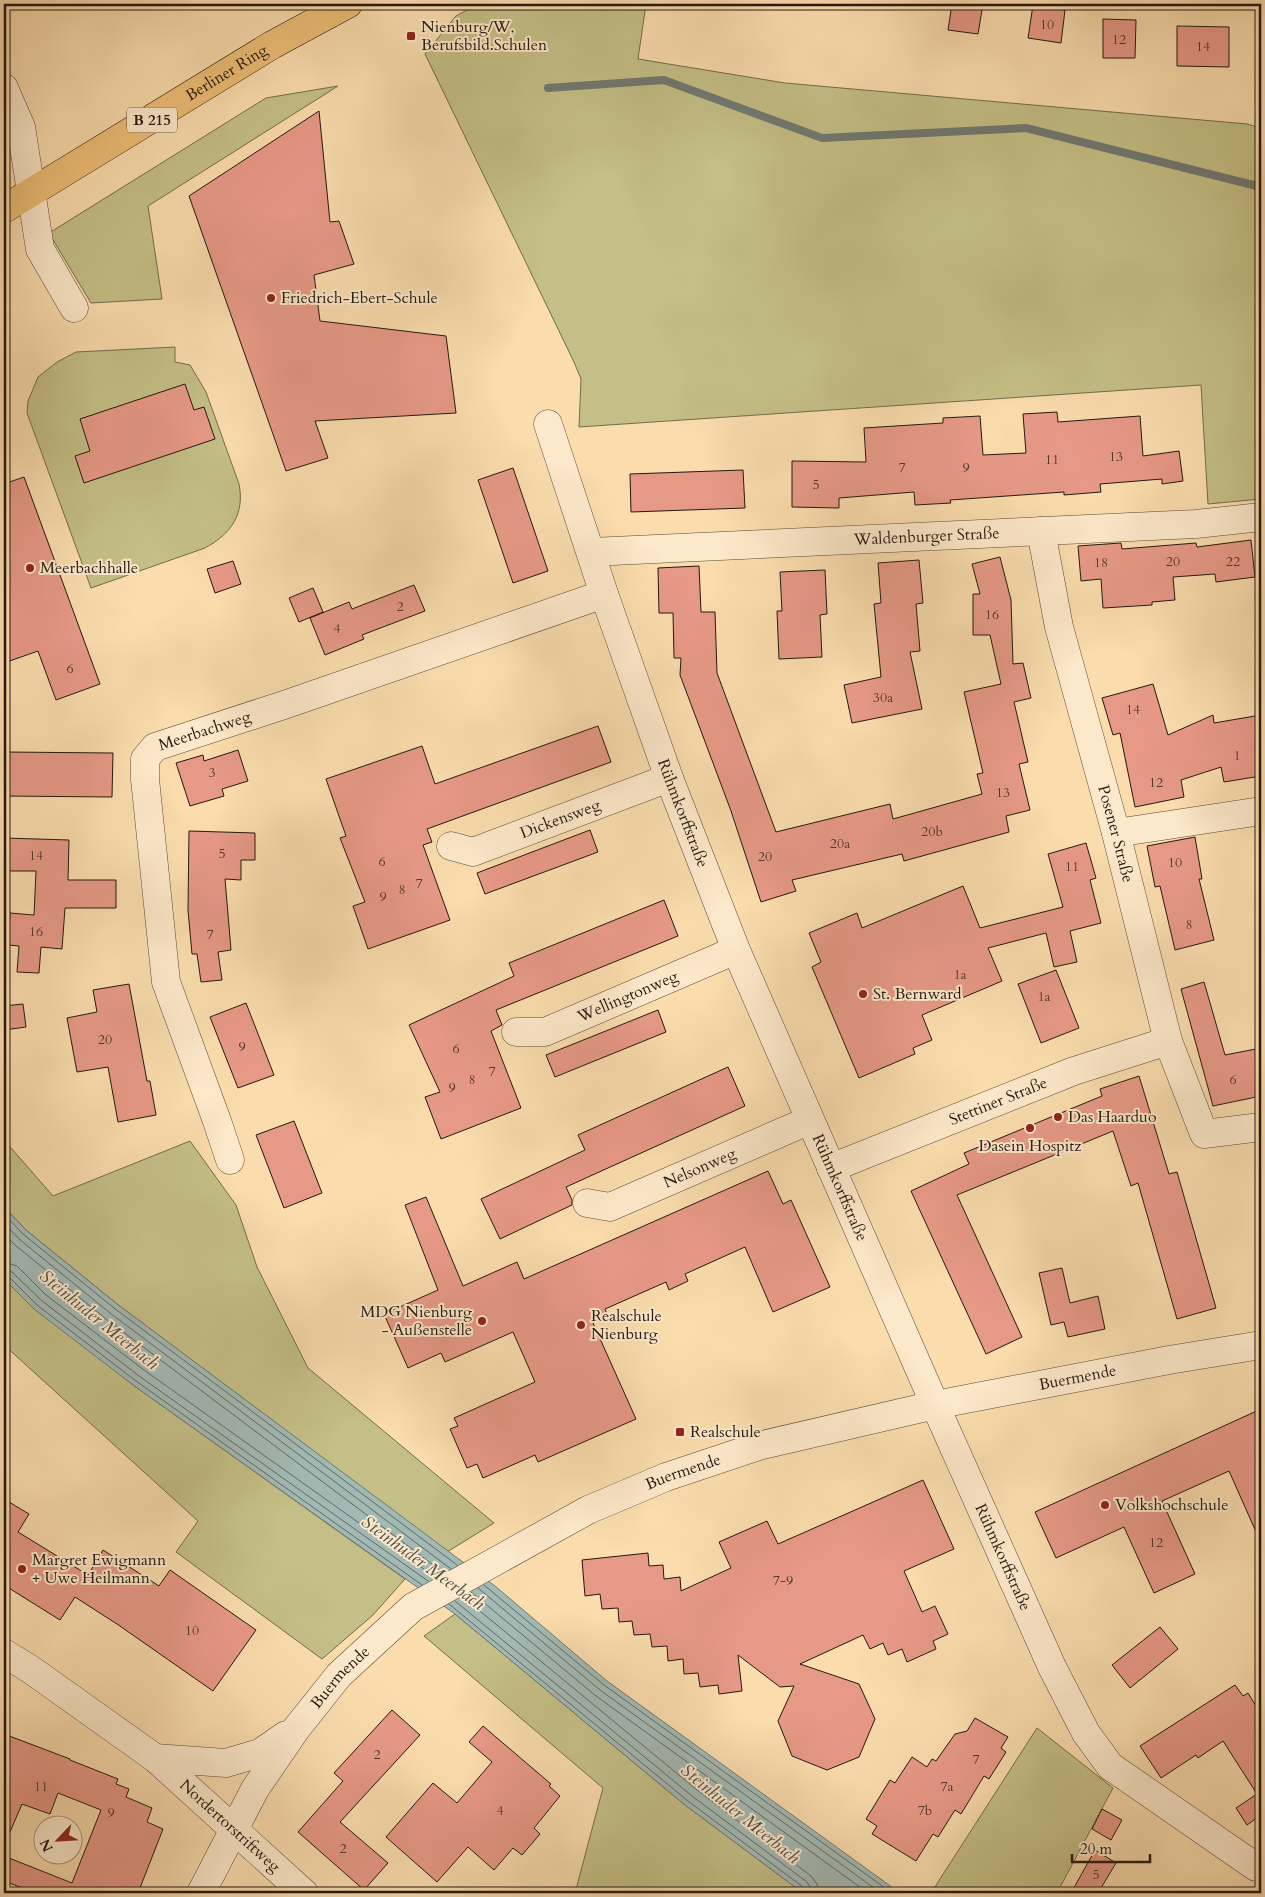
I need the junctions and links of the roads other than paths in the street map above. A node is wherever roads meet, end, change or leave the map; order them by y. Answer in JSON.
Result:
{"nodes":[{"id":1,"x":348,"y":4,"type":"edge"},
{"id":2,"x":4,"y":88,"type":"edge"},
{"id":3,"x":31,"y":193,"type":"junction"},
{"id":4,"x":4,"y":209,"type":"edge"},
{"id":5,"x":74,"y":308,"type":"dead end"},
{"id":6,"x":548,"y":424,"type":"dead end"},
{"id":7,"x":1261,"y":517,"type":"edge"},
{"id":8,"x":1041,"y":531,"type":"junction"},
{"id":9,"x":591,"y":552,"type":"junction"},
{"id":10,"x":604,"y":594,"type":"junction"},
{"id":11,"x":670,"y":778,"type":"junction"},
{"id":12,"x":1261,"y":811,"type":"edge"},
{"id":13,"x":1116,"y":833,"type":"junction"},
{"id":14,"x":451,"y":846,"type":"dead end"},
{"id":15,"x":736,"y":950,"type":"junction"},
{"id":16,"x":516,"y":1032,"type":"dead end"},
{"id":17,"x":1168,"y":1041,"type":"junction"},
{"id":18,"x":810,"y":1120,"type":"junction"},
{"id":19,"x":1261,"y":1127,"type":"edge"},
{"id":20,"x":230,"y":1160,"type":"dead end"},
{"id":21,"x":831,"y":1168,"type":"junction"},
{"id":22,"x":587,"y":1203,"type":"dead end"},
{"id":23,"x":1261,"y":1345,"type":"edge"},
{"id":24,"x":935,"y":1405,"type":"junction"},
{"id":25,"x":4,"y":1653,"type":"edge"},
{"id":26,"x":296,"y":1729,"type":"junction"},
{"id":27,"x":155,"y":1758,"type":"junction"},
{"id":28,"x":233,"y":1829,"type":"junction"},
{"id":29,"x":1258,"y":1865,"type":"edge"},
{"id":30,"x":201,"y":1893,"type":"edge"},
{"id":31,"x":304,"y":1893,"type":"edge"}],
"edges":[{"from":1,"to":3,"type":"main road","name":"Berliner Ring","number":"B 215"},
{"from":2,"to":3,"type":"street"},
{"from":3,"to":4,"type":"main road","name":"Berliner Ring","number":"B 215"},
{"from":3,"to":5,"type":"street"},
{"from":6,"to":9,"type":"street","name":"Rühmkorffstraße"},
{"from":7,"to":8,"type":"street","name":"Waldenburger Straße"},
{"from":8,"to":9,"type":"street","name":"Waldenburger Straße"},
{"from":8,"to":13,"type":"street","name":"Posener Straße"},
{"from":9,"to":10,"type":"street","name":"Rühmkorffstraße"},
{"from":10,"to":11,"type":"street","name":"Rühmkorffstraße"},
{"from":10,"to":20,"type":"street","name":"Meerbachweg"},
{"from":11,"to":14,"type":"street","name":"Dickensweg"},
{"from":11,"to":15,"type":"street","name":"Rühmkorffstraße"},
{"from":12,"to":13,"type":"street"},
{"from":13,"to":17,"type":"street","name":"Posener Straße"},
{"from":15,"to":16,"type":"street","name":"Wellingtonweg"},
{"from":15,"to":18,"type":"street","name":"Rühmkorffstraße"},
{"from":17,"to":19,"type":"street","name":"Posener Straße"},
{"from":17,"to":21,"type":"street","name":"Stettiner Straße"},
{"from":18,"to":21,"type":"street","name":"Rühmkorffstraße"},
{"from":18,"to":22,"type":"street","name":"Nelsonweg"},
{"from":21,"to":24,"type":"street","name":"Rühmkorffstraße"},
{"from":23,"to":24,"type":"street","name":"Buermende"},
{"from":24,"to":26,"type":"street","name":"Buermende"},
{"from":24,"to":29,"type":"street","name":"Rühmkorffstraße"},
{"from":25,"to":27,"type":"street","name":"Nordertorstriftweg"},
{"from":26,"to":27,"type":"street","name":"Nordertorstriftweg"},
{"from":26,"to":28,"type":"street","name":"Buermende"},
{"from":27,"to":28,"type":"street","name":"Nordertorstriftweg"},
{"from":28,"to":30,"type":"street","name":"Buermende"},
{"from":28,"to":31,"type":"street","name":"Nordertorstriftweg"}]}
